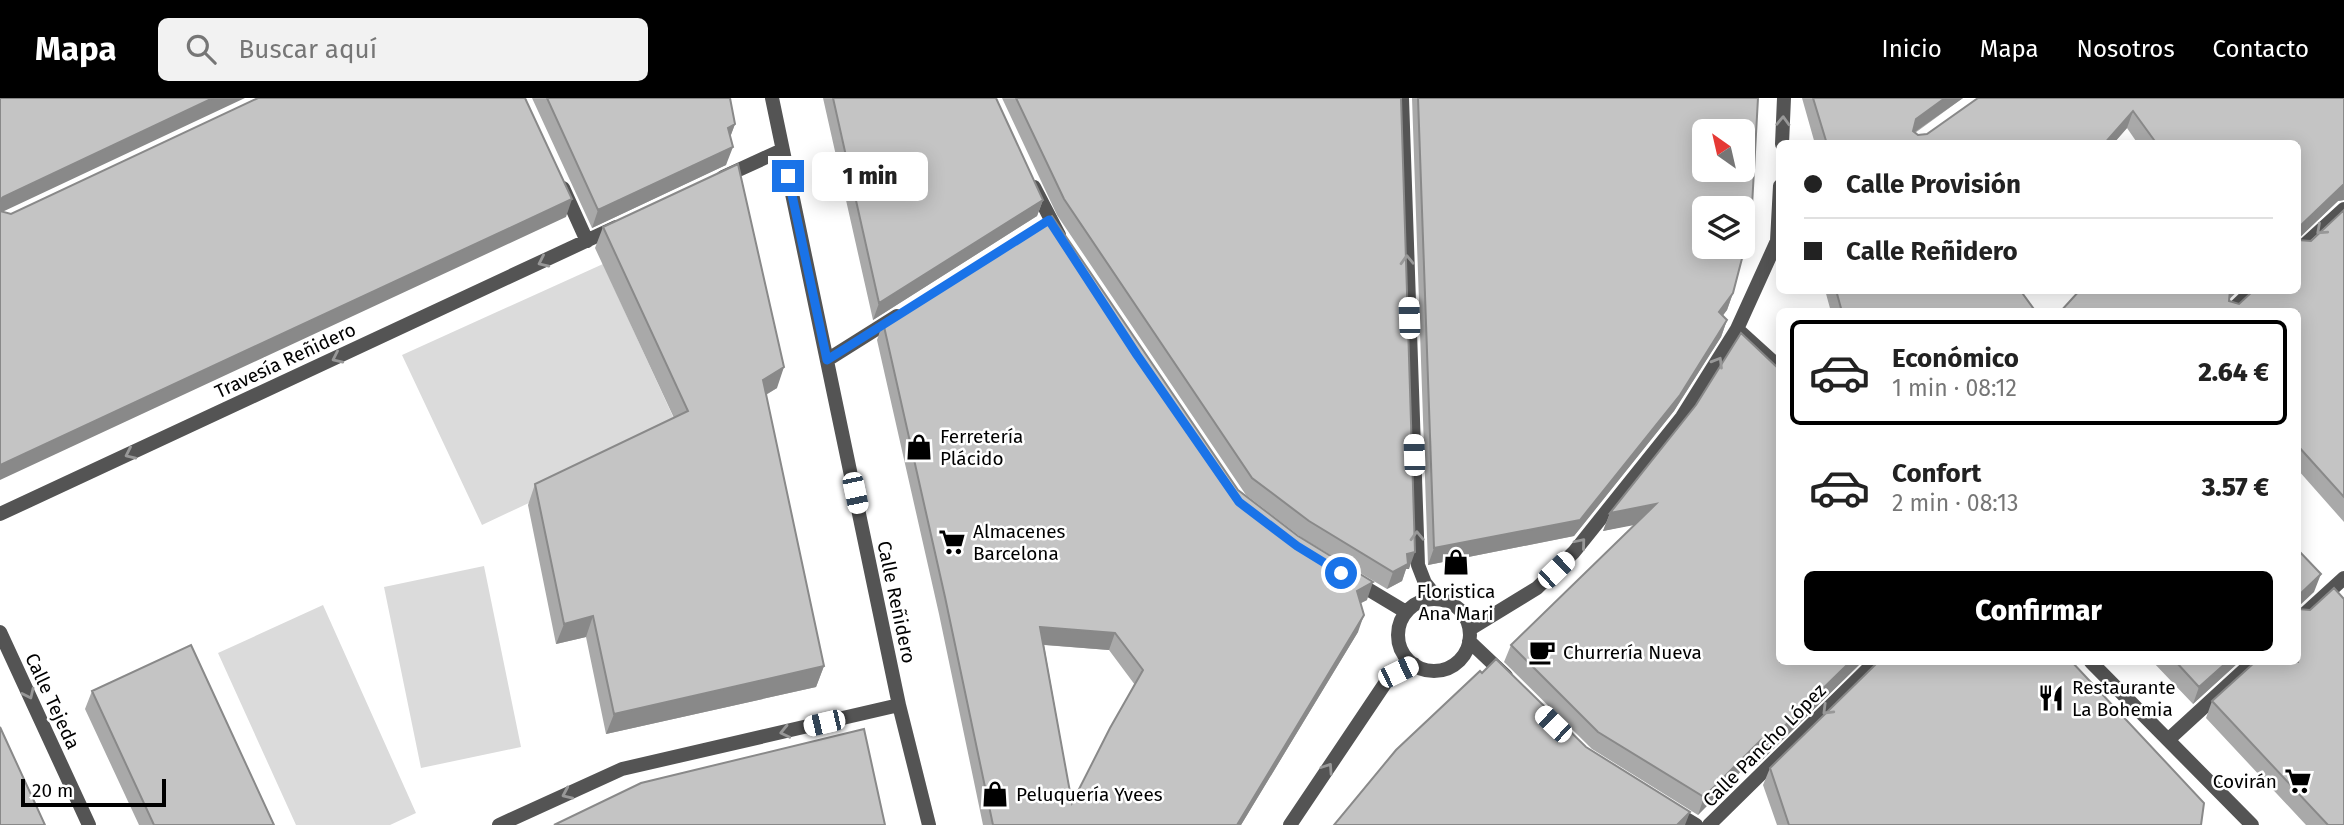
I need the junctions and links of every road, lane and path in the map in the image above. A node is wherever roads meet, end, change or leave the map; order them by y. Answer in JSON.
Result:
{"nodes":[{"id":1,"x":772,"y":98,"type":"edge"},
{"id":2,"x":1402,"y":98,"type":"edge"},
{"id":3,"x":1784,"y":98,"type":"edge"},
{"id":4,"x":1782,"y":140,"type":"edge"},
{"id":5,"x":782,"y":150,"type":"junction"},
{"id":6,"x":554,"y":170,"type":"edge"},
{"id":7,"x":1027,"y":172,"type":"edge"},
{"id":8,"x":709,"y":184,"type":"edge"},
{"id":9,"x":2344,"y":209,"type":"edge"},
{"id":10,"x":636,"y":218,"type":"edge"},
{"id":11,"x":587,"y":241,"type":"junction"},
{"id":12,"x":1064,"y":243,"type":"edge"},
{"id":13,"x":1776,"y":246,"type":"edge"},
{"id":14,"x":2301,"y":248,"type":"edge"},
{"id":15,"x":2249,"y":294,"type":"edge"},
{"id":16,"x":2234,"y":308,"type":"edge"},
{"id":17,"x":909,"y":309,"type":"edge"},
{"id":18,"x":1737,"y":329,"type":"junction"},
{"id":19,"x":827,"y":360,"type":"junction"},
{"id":20,"x":1776,"y":364,"type":"edge"},
{"id":21,"x":0,"y":514,"type":"edge"},
{"id":22,"x":1341,"y":573,"type":"edge"},
{"id":23,"x":2344,"y":578,"type":"edge"},
{"id":24,"x":1438,"y":599,"type":"junction"},
{"id":25,"x":1406,"y":612,"type":"junction"},
{"id":26,"x":2301,"y":617,"type":"edge"},
{"id":27,"x":0,"y":632,"type":"edge"},
{"id":28,"x":1470,"y":635,"type":"junction"},
{"id":29,"x":1413,"y":664,"type":"junction"},
{"id":30,"x":1872,"y":665,"type":"edge"},
{"id":31,"x":2094,"y":665,"type":"edge"},
{"id":32,"x":2250,"y":665,"type":"edge"},
{"id":33,"x":1517,"y":687,"type":"edge"},
{"id":34,"x":899,"y":705,"type":"junction"},
{"id":35,"x":2169,"y":738,"type":"junction"},
{"id":36,"x":1663,"y":804,"type":"edge"},
{"id":37,"x":89,"y":825,"type":"edge"},
{"id":38,"x":499,"y":825,"type":"edge"},
{"id":39,"x":929,"y":825,"type":"edge"},
{"id":40,"x":1290,"y":825,"type":"edge"},
{"id":41,"x":1696,"y":825,"type":"edge"},
{"id":42,"x":1709,"y":825,"type":"edge"},
{"id":43,"x":2252,"y":825,"type":"edge"}],
"edges":[{"from":1,"to":5,"type":"street","name":"Calle Reñidero"},
{"from":24,"to":2,"type":"street","one_way":true},
{"from":4,"to":3,"type":"street","one_way":true},
{"from":5,"to":8,"type":"street"},
{"from":5,"to":19,"type":"street","name":"Calle Reñidero"},
{"from":6,"to":11,"type":"street"},
{"from":7,"to":12,"type":"street"},
{"from":9,"to":14,"type":"street","one_way":true},
{"from":10,"to":11,"type":"street","name":"Travesía Reñidero"},
{"from":11,"to":21,"type":"street","name":"Travesía Reñidero","one_way":true},
{"from":13,"to":18,"type":"street"},
{"from":15,"to":16,"type":"street"},
{"from":17,"to":19,"type":"street"},
{"from":18,"to":20,"type":"street"},
{"from":28,"to":18,"type":"street","one_way":true},
{"from":19,"to":34,"type":"street","name":"Calle Reñidero"},
{"from":22,"to":25,"type":"street"},
{"from":23,"to":26,"type":"street"},
{"from":24,"to":25,"type":"street"},
{"from":24,"to":28,"type":"street"},
{"from":25,"to":29,"type":"street"},
{"from":27,"to":37,"type":"street","name":"Calle Tejeda","one_way":true},
{"from":28,"to":29,"type":"street"},
{"from":28,"to":33,"type":"street"},
{"from":40,"to":29,"type":"street","one_way":true},
{"from":30,"to":42,"type":"street","name":"Calle Pancho López","one_way":true},
{"from":31,"to":35,"type":"street"},
{"from":32,"to":35,"type":"street"},
{"from":34,"to":38,"type":"street","one_way":true},
{"from":34,"to":39,"type":"street","name":"Calle Reñidero"},
{"from":35,"to":43,"type":"street"},
{"from":36,"to":41,"type":"street"}]}
